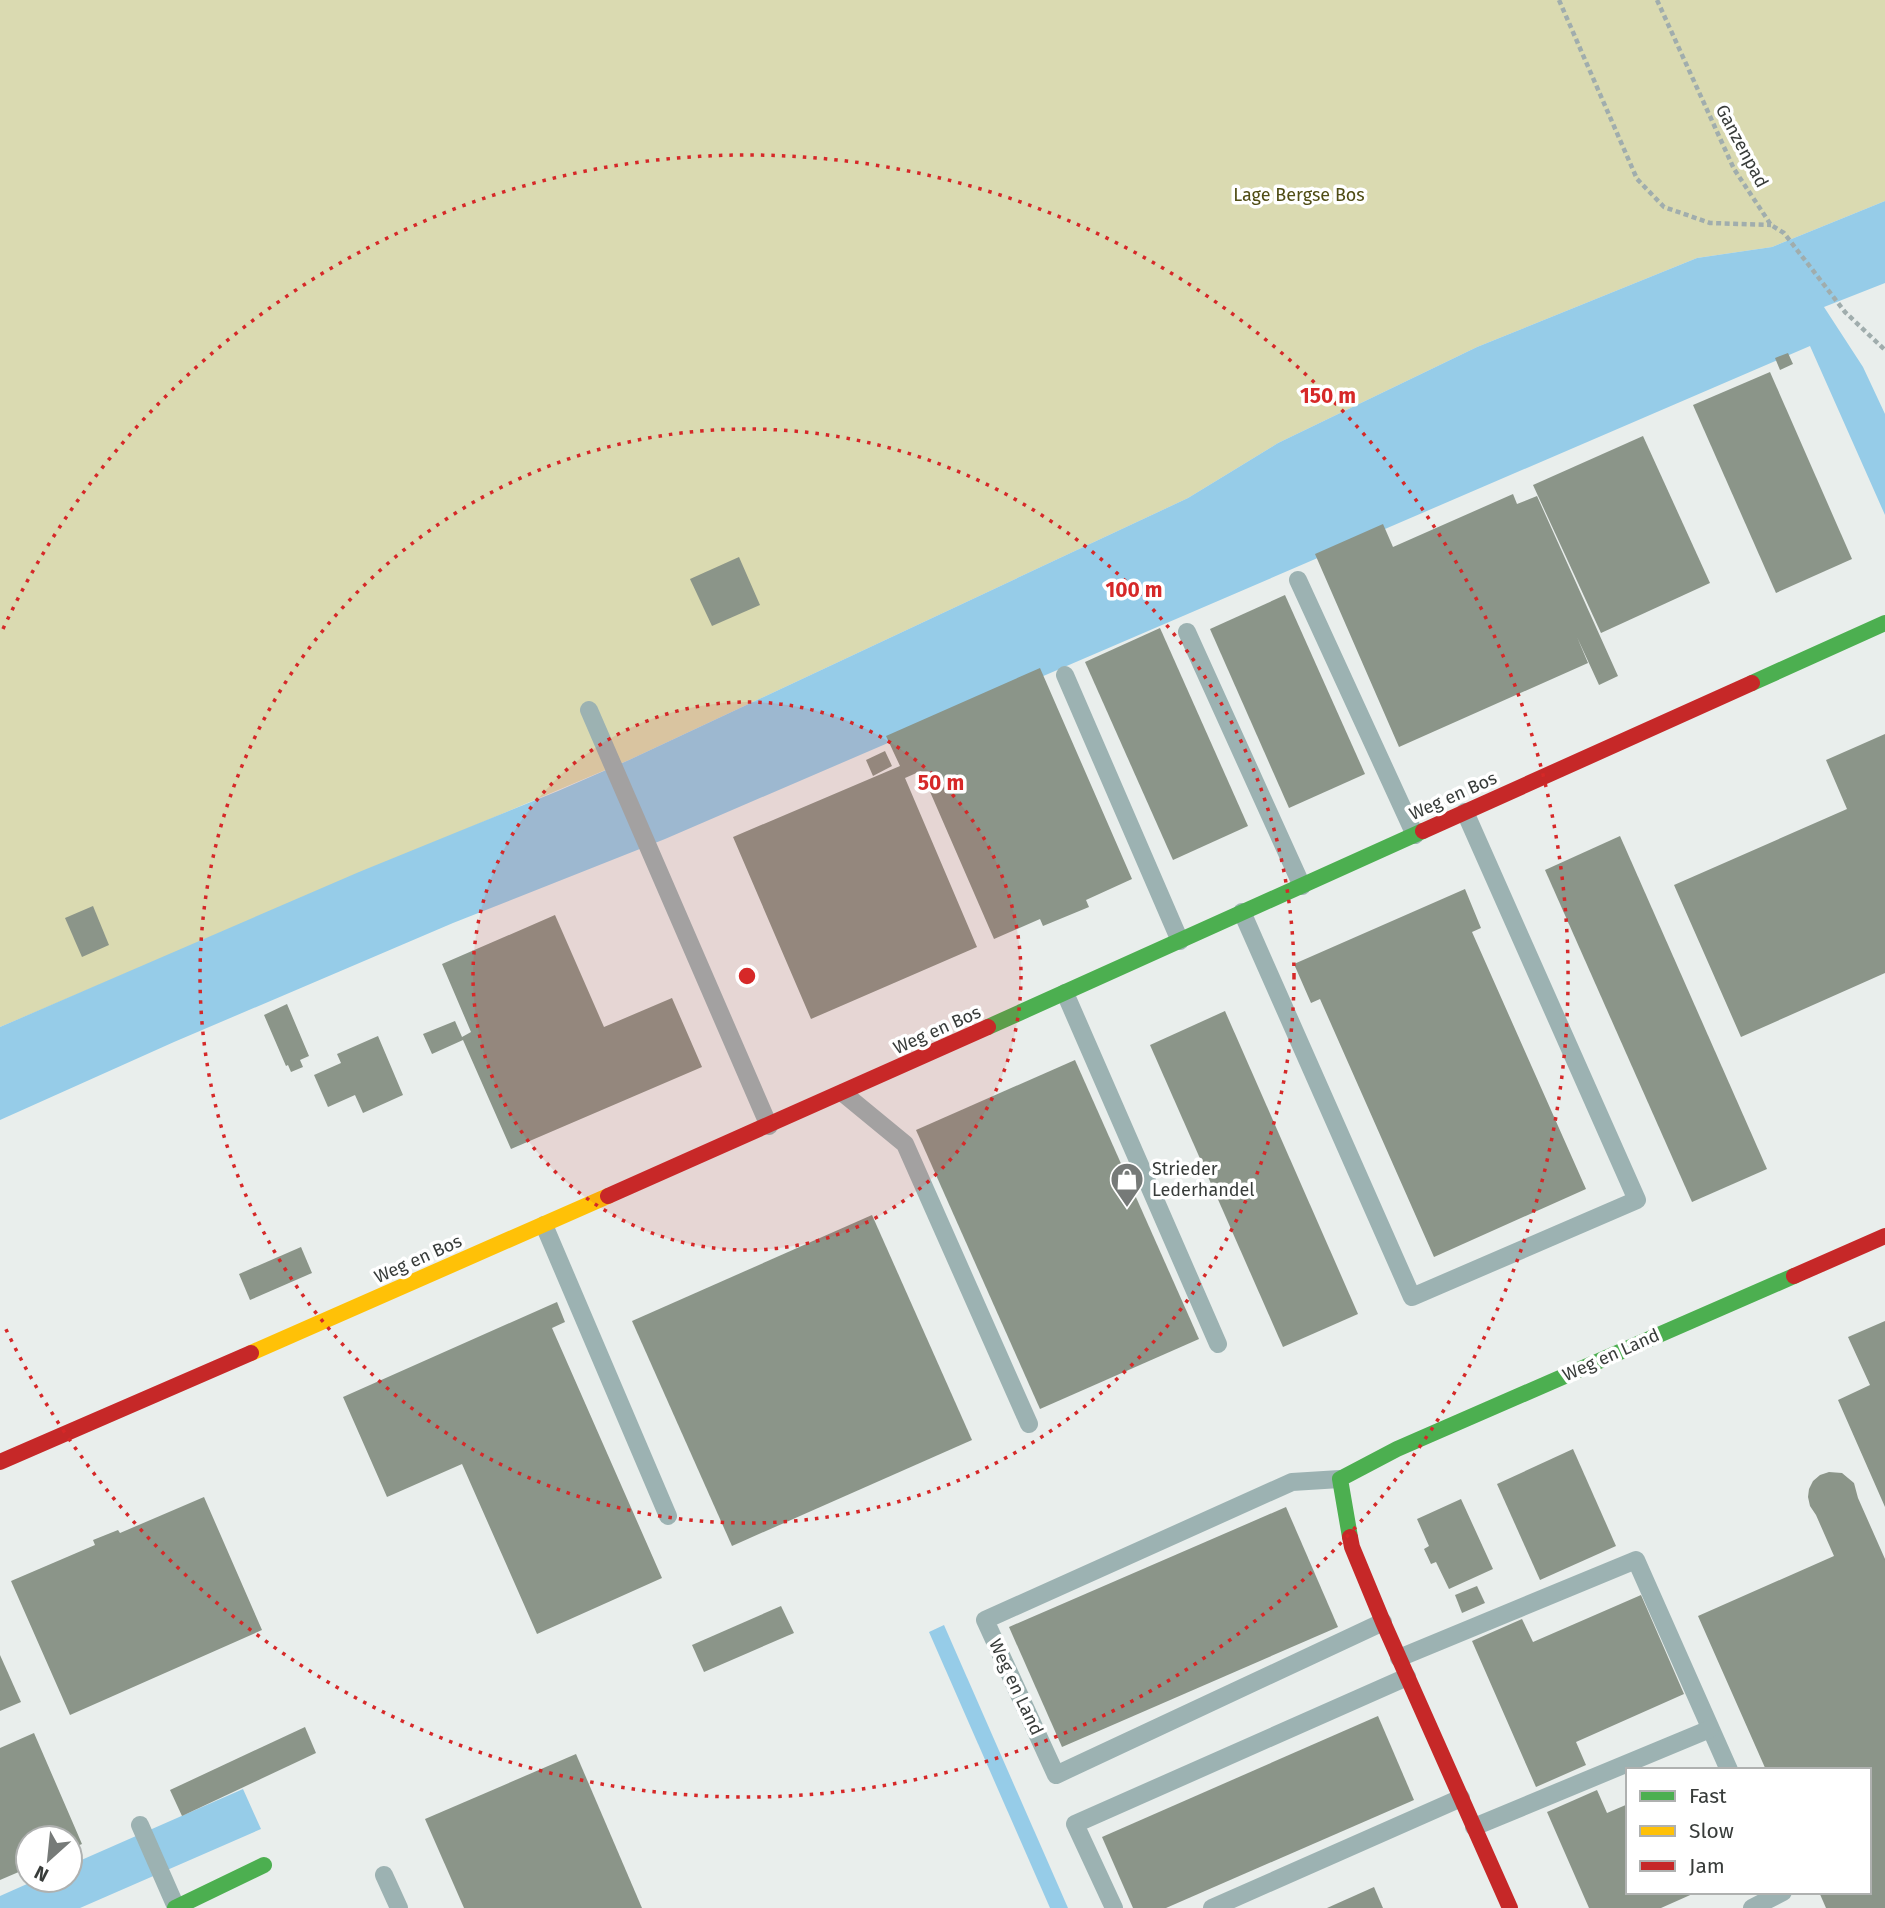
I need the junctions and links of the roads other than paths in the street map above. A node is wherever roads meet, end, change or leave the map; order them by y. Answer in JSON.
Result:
{"nodes":[{"id":1,"x":1298,"y":580,"type":"dead end"},
{"id":2,"x":1885,"y":623,"type":"edge"},
{"id":3,"x":1187,"y":632,"type":"dead end"},
{"id":4,"x":1065,"y":675,"type":"dead end"},
{"id":5,"x":589,"y":710,"type":"dead end"},
{"id":6,"x":1465,"y":813,"type":"junction"},
{"id":7,"x":1415,"y":835,"type":"junction"},
{"id":8,"x":1303,"y":886,"type":"junction"},
{"id":9,"x":1242,"y":912,"type":"junction"},
{"id":10,"x":1180,"y":941,"type":"junction"},
{"id":11,"x":1065,"y":993,"type":"junction"},
{"id":12,"x":843,"y":1093,"type":"junction"},
{"id":13,"x":769,"y":1126,"type":"junction"},
{"id":14,"x":544,"y":1225,"type":"junction"},
{"id":15,"x":1885,"y":1236,"type":"edge"},
{"id":16,"x":1217,"y":1344,"type":"dead end"},
{"id":17,"x":1029,"y":1424,"type":"dead end"},
{"id":18,"x":0,"y":1462,"type":"edge"},
{"id":19,"x":1340,"y":1479,"type":"junction"},
{"id":20,"x":667,"y":1516,"type":"dead end"},
{"id":21,"x":1383,"y":1622,"type":"junction"},
{"id":22,"x":1399,"y":1658,"type":"junction"},
{"id":23,"x":1407,"y":1677,"type":"junction"},
{"id":24,"x":1710,"y":1728,"type":"junction"},
{"id":25,"x":1728,"y":1768,"type":"edge"},
{"id":26,"x":1461,"y":1798,"type":"junction"},
{"id":27,"x":140,"y":1825,"type":"dead end"},
{"id":28,"x":1474,"y":1827,"type":"junction"},
{"id":29,"x":264,"y":1865,"type":"dead end"},
{"id":30,"x":384,"y":1875,"type":"dead end"},
{"id":31,"x":1251,"y":1891,"type":"junction"},
{"id":32,"x":1779,"y":1894,"type":"edge"},
{"id":33,"x":175,"y":1908,"type":"edge"},
{"id":34,"x":400,"y":1908,"type":"edge"},
{"id":35,"x":1114,"y":1908,"type":"edge"},
{"id":36,"x":1212,"y":1908,"type":"edge"},
{"id":37,"x":1259,"y":1908,"type":"edge"},
{"id":38,"x":1510,"y":1908,"type":"edge"},
{"id":39,"x":1752,"y":1908,"type":"edge"}],
"edges":[{"from":1,"to":7,"type":"lane"},
{"from":2,"to":6,"type":"street","name":"Weg en Bos"},
{"from":3,"to":8,"type":"lane"},
{"from":4,"to":10,"type":"lane"},
{"from":5,"to":13,"type":"lane"},
{"from":6,"to":7,"type":"street","name":"Weg en Bos"},
{"from":6,"to":9,"type":"lane"},
{"from":7,"to":8,"type":"street","name":"Weg en Bos"},
{"from":8,"to":9,"type":"street","name":"Weg en Bos"},
{"from":9,"to":10,"type":"street","name":"Weg en Bos"},
{"from":10,"to":11,"type":"street","name":"Weg en Bos"},
{"from":11,"to":12,"type":"street","name":"Weg en Bos"},
{"from":11,"to":16,"type":"lane"},
{"from":12,"to":13,"type":"street","name":"Weg en Bos"},
{"from":12,"to":17,"type":"lane"},
{"from":13,"to":14,"type":"street","name":"Weg en Bos"},
{"from":14,"to":18,"type":"street","name":"Weg en Bos"},
{"from":14,"to":20,"type":"lane"},
{"from":15,"to":19,"type":"street","name":"Weg en Land"},
{"from":19,"to":21,"type":"street"},
{"from":19,"to":21,"type":"lane","name":"Weg en Land"},
{"from":21,"to":22,"type":"street"},
{"from":22,"to":23,"type":"street"},
{"from":22,"to":24,"type":"lane"},
{"from":23,"to":26,"type":"street"},
{"from":23,"to":35,"type":"lane"},
{"from":24,"to":25,"type":"lane"},
{"from":24,"to":28,"type":"lane"},
{"from":26,"to":28,"type":"street"},
{"from":26,"to":31,"type":"lane"},
{"from":27,"to":33,"type":"lane"},
{"from":28,"to":38,"type":"street"},
{"from":29,"to":33,"type":"street"},
{"from":30,"to":34,"type":"lane"},
{"from":31,"to":36,"type":"lane"},
{"from":31,"to":37,"type":"lane"},
{"from":32,"to":39,"type":"lane"}]}
